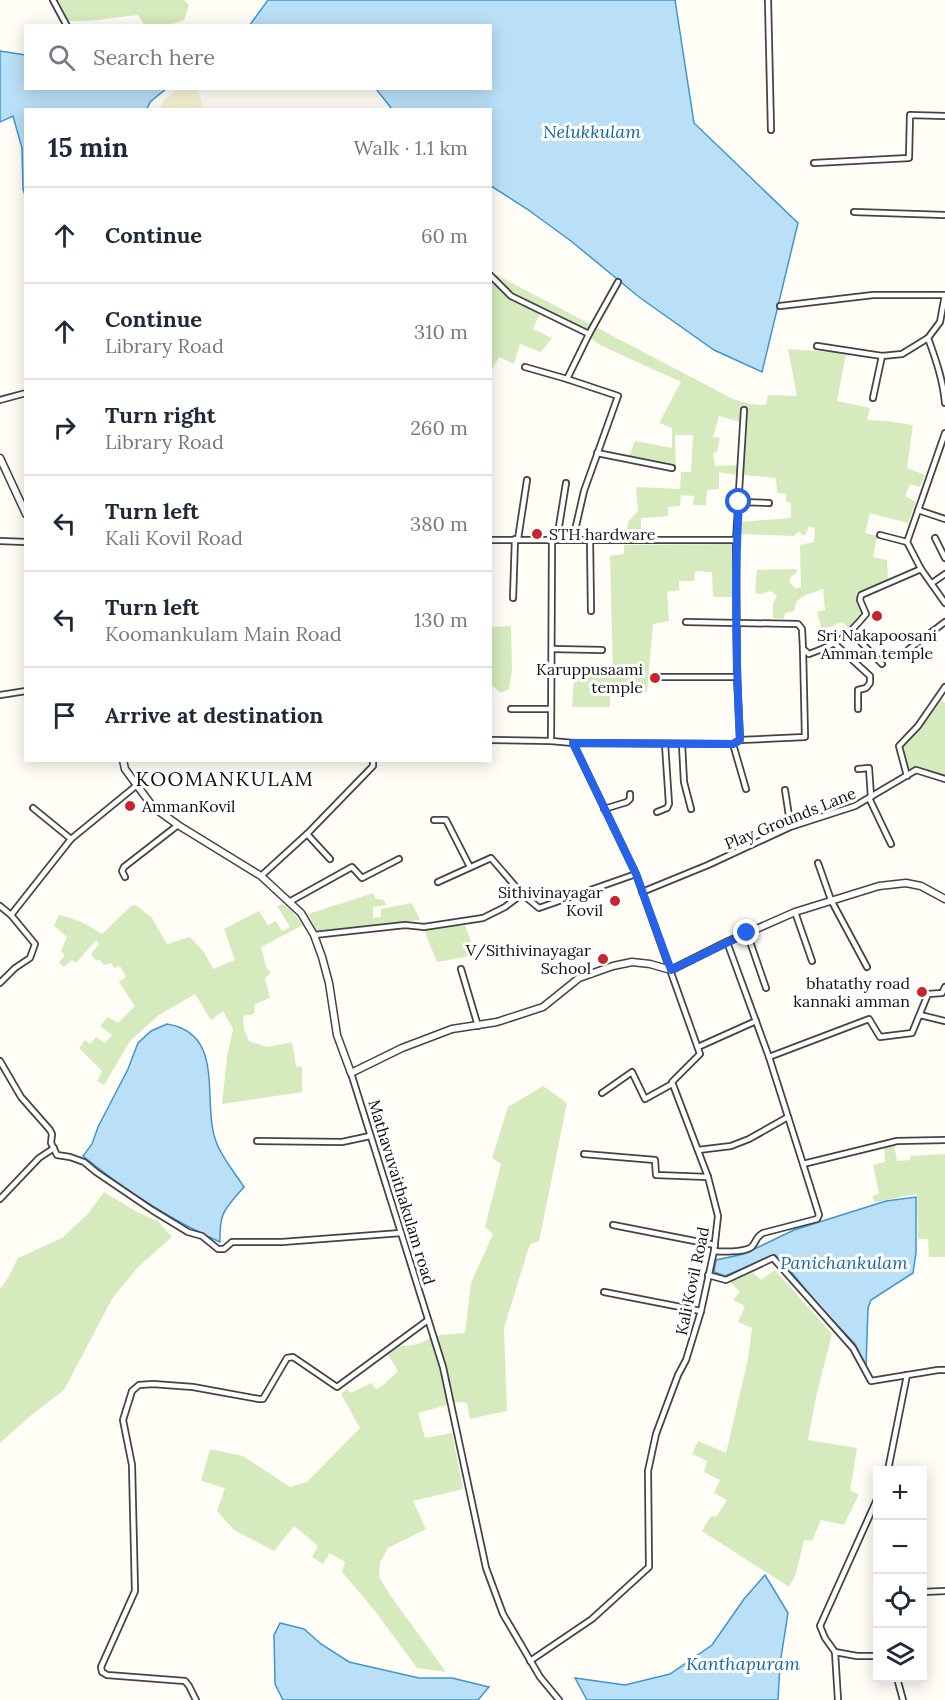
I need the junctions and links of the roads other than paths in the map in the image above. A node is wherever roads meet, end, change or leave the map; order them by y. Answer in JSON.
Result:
{"nodes":[{"id":1,"x":53,"y":0,"type":"edge"},
{"id":2,"x":768,"y":0,"type":"edge"},
{"id":3,"x":66,"y":24,"type":"edge"},
{"id":4,"x":945,"y":116,"type":"edge"},
{"id":5,"x":771,"y":130,"type":"dead end"},
{"id":6,"x":814,"y":163,"type":"dead end"},
{"id":7,"x":854,"y":212,"type":"dead end"},
{"id":8,"x":945,"y":215,"type":"edge"},
{"id":9,"x":492,"y":277,"type":"edge"},
{"id":10,"x":618,"y":282,"type":"dead end"},
{"id":11,"x":945,"y":295,"type":"edge"},
{"id":12,"x":780,"y":306,"type":"dead end"},
{"id":13,"x":589,"y":334,"type":"junction"},
{"id":14,"x":928,"y":338,"type":"junction"},
{"id":15,"x":817,"y":346,"type":"dead end"},
{"id":16,"x":882,"y":356,"type":"junction"},
{"id":17,"x":525,"y":367,"type":"dead end"},
{"id":18,"x":567,"y":379,"type":"junction"},
{"id":19,"x":24,"y":394,"type":"edge"},
{"id":20,"x":873,"y":398,"type":"dead end"},
{"id":21,"x":0,"y":400,"type":"edge"},
{"id":22,"x":945,"y":403,"type":"edge"},
{"id":23,"x":744,"y":410,"type":"dead end"},
{"id":24,"x":945,"y":433,"type":"edge"},
{"id":25,"x":938,"y":451,"type":"junction"},
{"id":26,"x":597,"y":453,"type":"junction"},
{"id":27,"x":945,"y":453,"type":"edge"},
{"id":28,"x":0,"y":458,"type":"edge"},
{"id":29,"x":672,"y":468,"type":"dead end"},
{"id":30,"x":527,"y":480,"type":"dead end"},
{"id":31,"x":566,"y":483,"type":"dead end"},
{"id":32,"x":739,"y":502,"type":"junction"},
{"id":33,"x":770,"y":503,"type":"dead end"},
{"id":34,"x":24,"y":510,"type":"edge"},
{"id":35,"x":918,"y":510,"type":"junction"},
{"id":36,"x":945,"y":519,"type":"edge"},
{"id":37,"x":880,"y":535,"type":"dead end"},
{"id":38,"x":935,"y":538,"type":"dead end"},
{"id":39,"x":516,"y":539,"type":"junction"},
{"id":40,"x":554,"y":539,"type":"junction"},
{"id":41,"x":573,"y":539,"type":"junction"},
{"id":42,"x":590,"y":539,"type":"junction"},
{"id":43,"x":492,"y":540,"type":"edge"},
{"id":44,"x":736,"y":540,"type":"junction"},
{"id":45,"x":0,"y":542,"type":"edge"},
{"id":46,"x":24,"y":542,"type":"edge"},
{"id":47,"x":907,"y":542,"type":"junction"},
{"id":48,"x":945,"y":558,"type":"edge"},
{"id":49,"x":921,"y":569,"type":"junction"},
{"id":50,"x":945,"y":574,"type":"edge"},
{"id":51,"x":932,"y":583,"type":"junction"},
{"id":52,"x":513,"y":598,"type":"dead end"},
{"id":53,"x":945,"y":603,"type":"edge"},
{"id":54,"x":591,"y":610,"type":"dead end"},
{"id":55,"x":686,"y":622,"type":"dead end"},
{"id":56,"x":737,"y":622,"type":"junction"},
{"id":57,"x":945,"y":622,"type":"edge"},
{"id":58,"x":851,"y":632,"type":"junction"},
{"id":59,"x":835,"y":644,"type":"junction"},
{"id":60,"x":552,"y":649,"type":"junction"},
{"id":61,"x":803,"y":649,"type":"junction"},
{"id":62,"x":909,"y":649,"type":"dead end"},
{"id":63,"x":602,"y":650,"type":"dead end"},
{"id":64,"x":882,"y":664,"type":"dead end"},
{"id":65,"x":660,"y":677,"type":"dead end"},
{"id":66,"x":737,"y":677,"type":"junction"},
{"id":67,"x":945,"y":687,"type":"edge"},
{"id":68,"x":24,"y":691,"type":"edge"},
{"id":69,"x":0,"y":695,"type":"edge"},
{"id":70,"x":511,"y":708,"type":"dead end"},
{"id":71,"x":551,"y":708,"type":"junction"},
{"id":72,"x":858,"y":708,"type":"dead end"},
{"id":73,"x":492,"y":740,"type":"edge"},
{"id":74,"x":740,"y":740,"type":"junction"},
{"id":75,"x":551,"y":741,"type":"junction"},
{"id":76,"x":573,"y":743,"type":"junction"},
{"id":77,"x":665,"y":744,"type":"junction"},
{"id":78,"x":682,"y":744,"type":"junction"},
{"id":79,"x":733,"y":744,"type":"junction"},
{"id":80,"x":123,"y":762,"type":"edge"},
{"id":81,"x":374,"y":762,"type":"edge"},
{"id":82,"x":858,"y":769,"type":"dead end"},
{"id":83,"x":907,"y":776,"type":"junction"},
{"id":84,"x":945,"y":779,"type":"edge"},
{"id":85,"x":137,"y":785,"type":"junction"},
{"id":86,"x":746,"y":789,"type":"dead end"},
{"id":87,"x":785,"y":790,"type":"dead end"},
{"id":88,"x":630,"y":794,"type":"dead end"},
{"id":89,"x":870,"y":797,"type":"junction"},
{"id":90,"x":33,"y":808,"type":"dead end"},
{"id":91,"x":604,"y":809,"type":"junction"},
{"id":92,"x":691,"y":809,"type":"dead end"},
{"id":93,"x":657,"y":812,"type":"dead end"},
{"id":94,"x":434,"y":820,"type":"dead end"},
{"id":95,"x":178,"y":825,"type":"junction"},
{"id":96,"x":793,"y":826,"type":"junction"},
{"id":97,"x":307,"y":834,"type":"junction"},
{"id":98,"x":71,"y":839,"type":"junction"},
{"id":99,"x":891,"y":844,"type":"dead end"},
{"id":100,"x":330,"y":859,"type":"dead end"},
{"id":101,"x":399,"y":859,"type":"dead end"},
{"id":102,"x":818,"y":863,"type":"dead end"},
{"id":103,"x":470,"y":867,"type":"junction"},
{"id":104,"x":636,"y":874,"type":"junction"},
{"id":105,"x":261,"y":876,"type":"junction"},
{"id":106,"x":125,"y":877,"type":"dead end"},
{"id":107,"x":438,"y":882,"type":"dead end"},
{"id":108,"x":642,"y":892,"type":"junction"},
{"id":109,"x":522,"y":894,"type":"junction"},
{"id":110,"x":945,"y":899,"type":"edge"},
{"id":111,"x":831,"y":900,"type":"junction"},
{"id":112,"x":289,"y":902,"type":"junction"},
{"id":113,"x":0,"y":906,"type":"edge"},
{"id":114,"x":795,"y":912,"type":"junction"},
{"id":115,"x":11,"y":915,"type":"junction"},
{"id":116,"x":747,"y":933,"type":"junction"},
{"id":117,"x":314,"y":935,"type":"junction"},
{"id":118,"x":727,"y":942,"type":"junction"},
{"id":119,"x":812,"y":961,"type":"dead end"},
{"id":120,"x":867,"y":967,"type":"dead end"},
{"id":121,"x":461,"y":969,"type":"dead end"},
{"id":122,"x":671,"y":970,"type":"junction"},
{"id":123,"x":0,"y":983,"type":"edge"},
{"id":124,"x":945,"y":987,"type":"edge"},
{"id":125,"x":766,"y":988,"type":"dead end"},
{"id":126,"x":920,"y":1015,"type":"junction"},
{"id":127,"x":945,"y":1021,"type":"edge"},
{"id":128,"x":756,"y":1022,"type":"junction"},
{"id":129,"x":478,"y":1026,"type":"junction"},
{"id":130,"x":698,"y":1047,"type":"junction"},
{"id":131,"x":769,"y":1057,"type":"junction"},
{"id":132,"x":0,"y":1060,"type":"edge"},
{"id":133,"x":351,"y":1073,"type":"junction"},
{"id":134,"x":672,"y":1084,"type":"junction"},
{"id":135,"x":602,"y":1093,"type":"dead end"},
{"id":136,"x":788,"y":1117,"type":"junction"},
{"id":137,"x":370,"y":1136,"type":"junction"},
{"id":138,"x":945,"y":1140,"type":"edge"},
{"id":139,"x":257,"y":1141,"type":"dead end"},
{"id":140,"x":54,"y":1148,"type":"junction"},
{"id":141,"x":698,"y":1150,"type":"junction"},
{"id":142,"x":584,"y":1154,"type":"dead end"},
{"id":143,"x":803,"y":1164,"type":"junction"},
{"id":144,"x":708,"y":1177,"type":"junction"},
{"id":145,"x":0,"y":1199,"type":"edge"},
{"id":146,"x":613,"y":1225,"type":"dead end"},
{"id":147,"x":401,"y":1233,"type":"junction"},
{"id":148,"x":714,"y":1248,"type":"junction"},
{"id":149,"x":708,"y":1275,"type":"junction"},
{"id":150,"x":604,"y":1292,"type":"dead end"},
{"id":151,"x":701,"y":1311,"type":"junction"},
{"id":152,"x":428,"y":1320,"type":"junction"},
{"id":153,"x":945,"y":1370,"type":"edge"},
{"id":154,"x":907,"y":1375,"type":"junction"},
{"id":155,"x":889,"y":1466,"type":"edge"},
{"id":156,"x":873,"y":1508,"type":"edge"},
{"id":157,"x":945,"y":1590,"type":"edge"},
{"id":158,"x":927,"y":1592,"type":"edge"},
{"id":159,"x":835,"y":1652,"type":"junction"},
{"id":160,"x":873,"y":1656,"type":"edge"},
{"id":161,"x":530,"y":1661,"type":"junction"},
{"id":162,"x":898,"y":1682,"type":"edge"},
{"id":163,"x":196,"y":1700,"type":"edge"},
{"id":164,"x":559,"y":1700,"type":"edge"},
{"id":165,"x":838,"y":1700,"type":"edge"},
{"id":166,"x":903,"y":1700,"type":"edge"}],
"edges":[{"from":1,"to":3,"type":"street"},
{"from":2,"to":5,"type":"street"},
{"from":4,"to":6,"type":"street"},
{"from":7,"to":8,"type":"street"},
{"from":9,"to":13,"type":"street"},
{"from":10,"to":13,"type":"street"},
{"from":11,"to":12,"type":"street"},
{"from":11,"to":14,"type":"street"},
{"from":13,"to":18,"type":"street"},
{"from":14,"to":16,"type":"street"},
{"from":14,"to":22,"type":"street"},
{"from":15,"to":16,"type":"street"},
{"from":16,"to":20,"type":"street"},
{"from":17,"to":18,"type":"street"},
{"from":18,"to":26,"type":"street"},
{"from":19,"to":21,"type":"street"},
{"from":23,"to":32,"type":"street"},
{"from":24,"to":25,"type":"street"},
{"from":25,"to":27,"type":"street"},
{"from":25,"to":35,"type":"street"},
{"from":26,"to":29,"type":"street"},
{"from":26,"to":41,"type":"street"},
{"from":28,"to":34,"type":"street"},
{"from":30,"to":39,"type":"street"},
{"from":31,"to":40,"type":"street"},
{"from":32,"to":33,"type":"street"},
{"from":32,"to":44,"type":"street"},
{"from":35,"to":36,"type":"street"},
{"from":35,"to":47,"type":"street"},
{"from":37,"to":47,"type":"street"},
{"from":38,"to":48,"type":"street"},
{"from":39,"to":40,"type":"street"},
{"from":39,"to":43,"type":"street"},
{"from":39,"to":52,"type":"street"},
{"from":40,"to":41,"type":"street"},
{"from":40,"to":60,"type":"street"},
{"from":41,"to":42,"type":"street"},
{"from":42,"to":44,"type":"street"},
{"from":42,"to":54,"type":"street"},
{"from":44,"to":56,"type":"street"},
{"from":45,"to":46,"type":"street"},
{"from":47,"to":49,"type":"street"},
{"from":49,"to":51,"type":"street"},
{"from":49,"to":58,"type":"street"},
{"from":50,"to":51,"type":"street"},
{"from":51,"to":53,"type":"street"},
{"from":55,"to":56,"type":"street"},
{"from":56,"to":61,"type":"street"},
{"from":56,"to":66,"type":"street"},
{"from":57,"to":62,"type":"street"},
{"from":58,"to":59,"type":"street"},
{"from":58,"to":64,"type":"street"},
{"from":59,"to":61,"type":"street"},
{"from":59,"to":72,"type":"street"},
{"from":60,"to":63,"type":"street"},
{"from":60,"to":71,"type":"street"},
{"from":61,"to":74,"type":"street"},
{"from":65,"to":66,"type":"street"},
{"from":66,"to":74,"type":"street"},
{"from":67,"to":83,"type":"street"},
{"from":68,"to":69,"type":"street"},
{"from":70,"to":71,"type":"street"},
{"from":71,"to":75,"type":"street"},
{"from":73,"to":75,"type":"street"},
{"from":74,"to":79,"type":"street"},
{"from":75,"to":76,"type":"street"},
{"from":76,"to":77,"type":"street"},
{"from":76,"to":91,"type":"street"},
{"from":77,"to":78,"type":"street"},
{"from":77,"to":93,"type":"street"},
{"from":78,"to":79,"type":"street"},
{"from":78,"to":92,"type":"street"},
{"from":79,"to":86,"type":"street"},
{"from":80,"to":85,"type":"street","name":"Mathavuvaithakulam road"},
{"from":81,"to":97,"type":"street"},
{"from":82,"to":89,"type":"street"},
{"from":83,"to":84,"type":"street","name":"Play Grounds Lane"},
{"from":83,"to":89,"type":"street","name":"Play Grounds Lane"},
{"from":85,"to":95,"type":"street","name":"Mathavuvaithakulam road"},
{"from":85,"to":98,"type":"street"},
{"from":87,"to":96,"type":"street"},
{"from":88,"to":91,"type":"street"},
{"from":89,"to":96,"type":"street","name":"Play Grounds Lane"},
{"from":89,"to":99,"type":"street"},
{"from":90,"to":98,"type":"street"},
{"from":91,"to":104,"type":"street"},
{"from":94,"to":103,"type":"street"},
{"from":95,"to":105,"type":"street","name":"Mathavuvaithakulam road"},
{"from":95,"to":106,"type":"street"},
{"from":96,"to":108,"type":"street","name":"Play Grounds Lane"},
{"from":97,"to":100,"type":"street"},
{"from":97,"to":105,"type":"street"},
{"from":98,"to":115,"type":"street"},
{"from":101,"to":112,"type":"street"},
{"from":102,"to":111,"type":"street"},
{"from":103,"to":107,"type":"street"},
{"from":103,"to":109,"type":"street"},
{"from":104,"to":108,"type":"street"},
{"from":104,"to":109,"type":"street"},
{"from":105,"to":112,"type":"street","name":"Mathavuvaithakulam road"},
{"from":108,"to":122,"type":"street"},
{"from":109,"to":117,"type":"street"},
{"from":110,"to":111,"type":"street"},
{"from":111,"to":114,"type":"street"},
{"from":111,"to":120,"type":"street"},
{"from":112,"to":117,"type":"street","name":"Mathavuvaithakulam road"},
{"from":113,"to":115,"type":"street"},
{"from":114,"to":116,"type":"street"},
{"from":114,"to":119,"type":"street"},
{"from":115,"to":123,"type":"street"},
{"from":116,"to":118,"type":"street"},
{"from":116,"to":125,"type":"street"},
{"from":117,"to":133,"type":"street","name":"Mathavuvaithakulam road"},
{"from":118,"to":122,"type":"street"},
{"from":118,"to":128,"type":"street"},
{"from":121,"to":129,"type":"street"},
{"from":122,"to":129,"type":"street"},
{"from":122,"to":130,"type":"street"},
{"from":124,"to":126,"type":"street"},
{"from":126,"to":127,"type":"street"},
{"from":126,"to":131,"type":"street"},
{"from":128,"to":130,"type":"street"},
{"from":128,"to":131,"type":"street"},
{"from":129,"to":133,"type":"street"},
{"from":130,"to":134,"type":"street"},
{"from":131,"to":136,"type":"street"},
{"from":132,"to":140,"type":"street"},
{"from":133,"to":137,"type":"street","name":"Mathavuvaithakulam road"},
{"from":134,"to":135,"type":"street"},
{"from":134,"to":141,"type":"street","name":"Kali Kovil Road"},
{"from":136,"to":141,"type":"street"},
{"from":136,"to":143,"type":"street"},
{"from":137,"to":139,"type":"street"},
{"from":137,"to":147,"type":"street","name":"Mathavuvaithakulam road"},
{"from":138,"to":143,"type":"street"},
{"from":140,"to":145,"type":"street"},
{"from":140,"to":147,"type":"street"},
{"from":141,"to":144,"type":"street","name":"Kali Kovil Road"},
{"from":142,"to":144,"type":"street"},
{"from":143,"to":148,"type":"street"},
{"from":144,"to":148,"type":"street","name":"Kali Kovil Road"},
{"from":146,"to":148,"type":"street"},
{"from":147,"to":152,"type":"street","name":"Mathavuvaithakulam road"},
{"from":148,"to":149,"type":"street","name":"Kali Kovil Road"},
{"from":149,"to":151,"type":"street","name":"Kali Kovil Road"},
{"from":149,"to":154,"type":"street"},
{"from":150,"to":151,"type":"street"},
{"from":151,"to":161,"type":"street","name":"Kali Kovil Road"},
{"from":152,"to":161,"type":"street","name":"Mathavuvaithakulam road"},
{"from":152,"to":163,"type":"street"},
{"from":153,"to":154,"type":"street"},
{"from":154,"to":155,"type":"street"},
{"from":156,"to":159,"type":"street"},
{"from":157,"to":158,"type":"street"},
{"from":159,"to":160,"type":"street"},
{"from":159,"to":165,"type":"street"},
{"from":161,"to":164,"type":"street","name":"Mathavuvaithakulam road"},
{"from":162,"to":166,"type":"street"}]}
